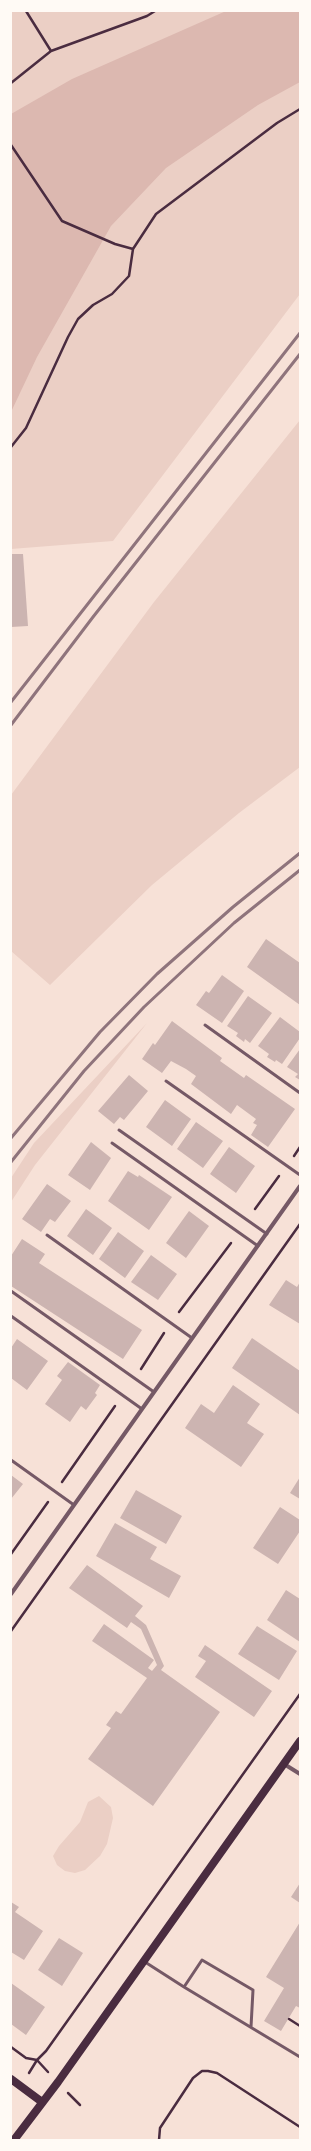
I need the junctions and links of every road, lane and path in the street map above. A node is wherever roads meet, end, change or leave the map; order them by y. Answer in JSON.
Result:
{"nodes":[{"id":1,"x":26,"y":11,"type":"edge"},
{"id":2,"x":155,"y":11,"type":"edge"},
{"id":3,"x":51,"y":51,"type":"junction"},
{"id":4,"x":11,"y":83,"type":"edge"},
{"id":5,"x":300,"y":109,"type":"edge"},
{"id":6,"x":11,"y":145,"type":"edge"},
{"id":7,"x":133,"y":249,"type":"junction"},
{"id":8,"x":11,"y":447,"type":"edge"},
{"id":9,"x":205,"y":1025,"type":"dead end"},
{"id":10,"x":166,"y":1081,"type":"dead end"},
{"id":11,"x":300,"y":1092,"type":"edge"},
{"id":12,"x":119,"y":1130,"type":"dead end"},
{"id":13,"x":112,"y":1143,"type":"dead end"},
{"id":14,"x":300,"y":1147,"type":"edge"},
{"id":15,"x":286,"y":1166,"type":"junction"},
{"id":16,"x":300,"y":1175,"type":"edge"},
{"id":17,"x":300,"y":1186,"type":"edge"},
{"id":18,"x":247,"y":1220,"type":"junction"},
{"id":19,"x":300,"y":1224,"type":"edge"},
{"id":20,"x":238,"y":1232,"type":"junction"},
{"id":21,"x":267,"y":1234,"type":"junction"},
{"id":22,"x":47,"y":1235,"type":"dead end"},
{"id":23,"x":258,"y":1246,"type":"junction"},
{"id":24,"x":11,"y":1291,"type":"edge"},
{"id":25,"x":11,"y":1316,"type":"edge"},
{"id":26,"x":171,"y":1323,"type":"junction"},
{"id":27,"x":192,"y":1338,"type":"junction"},
{"id":28,"x":134,"y":1378,"type":"junction"},
{"id":29,"x":154,"y":1392,"type":"junction"},
{"id":30,"x":123,"y":1395,"type":"junction"},
{"id":31,"x":142,"y":1409,"type":"junction"},
{"id":32,"x":11,"y":1460,"type":"edge"},
{"id":33,"x":55,"y":1492,"type":"junction"},
{"id":34,"x":74,"y":1505,"type":"junction"},
{"id":35,"x":11,"y":1554,"type":"edge"},
{"id":36,"x":11,"y":1594,"type":"edge"},
{"id":37,"x":11,"y":1631,"type":"edge"},
{"id":38,"x":300,"y":1694,"type":"edge"},
{"id":39,"x":300,"y":1741,"type":"edge"},
{"id":40,"x":284,"y":1764,"type":"junction"},
{"id":41,"x":300,"y":1774,"type":"edge"},
{"id":42,"x":144,"y":1962,"type":"junction"},
{"id":43,"x":184,"y":1987,"type":"junction"},
{"id":44,"x":289,"y":2019,"type":"dead end"},
{"id":45,"x":300,"y":2026,"type":"edge"},
{"id":46,"x":251,"y":2027,"type":"junction"},
{"id":47,"x":11,"y":2047,"type":"edge"},
{"id":48,"x":300,"y":2057,"type":"edge"},
{"id":49,"x":11,"y":2079,"type":"edge"},
{"id":50,"x":42,"y":2102,"type":"junction"},
{"id":51,"x":300,"y":2127,"type":"edge"},
{"id":52,"x":14,"y":2140,"type":"edge"},
{"id":53,"x":159,"y":2140,"type":"edge"}],
"edges":[{"from":1,"to":3,"type":"path"},
{"from":2,"to":3,"type":"path"},
{"from":3,"to":4,"type":"path"},
{"from":5,"to":7,"type":"path"},
{"from":6,"to":7,"type":"path"},
{"from":7,"to":8,"type":"path"},
{"from":9,"to":11,"type":"lane"},
{"from":10,"to":15,"type":"lane"},
{"from":12,"to":18,"type":"lane"},
{"from":13,"to":20,"type":"lane"},
{"from":14,"to":15,"type":"path"},
{"from":15,"to":16,"type":"lane"},
{"from":15,"to":18,"type":"path"},
{"from":17,"to":21,"type":"street"},
{"from":18,"to":21,"type":"lane"},
{"from":19,"to":37,"type":"path"},
{"from":20,"to":23,"type":"lane"},
{"from":20,"to":26,"type":"path"},
{"from":21,"to":23,"type":"street"},
{"from":22,"to":26,"type":"lane"},
{"from":23,"to":27,"type":"street"},
{"from":24,"to":28,"type":"lane"},
{"from":25,"to":30,"type":"lane"},
{"from":26,"to":27,"type":"lane"},
{"from":26,"to":28,"type":"path"},
{"from":27,"to":29,"type":"street"},
{"from":28,"to":29,"type":"lane"},
{"from":29,"to":31,"type":"street"},
{"from":30,"to":31,"type":"lane"},
{"from":30,"to":33,"type":"path"},
{"from":31,"to":34,"type":"street"},
{"from":32,"to":33,"type":"lane"},
{"from":33,"to":34,"type":"lane"},
{"from":33,"to":35,"type":"path"},
{"from":34,"to":36,"type":"street"},
{"from":38,"to":47,"type":"path"},
{"from":39,"to":40,"type":"main road"},
{"from":40,"to":41,"type":"street"},
{"from":40,"to":42,"type":"main road"},
{"from":42,"to":43,"type":"lane"},
{"from":42,"to":50,"type":"main road"},
{"from":43,"to":46,"type":"lane"},
{"from":43,"to":46,"type":"lane"},
{"from":44,"to":45,"type":"path"},
{"from":46,"to":48,"type":"lane"},
{"from":49,"to":50,"type":"main road"},
{"from":50,"to":52,"type":"main road"},
{"from":51,"to":53,"type":"path"}]}
